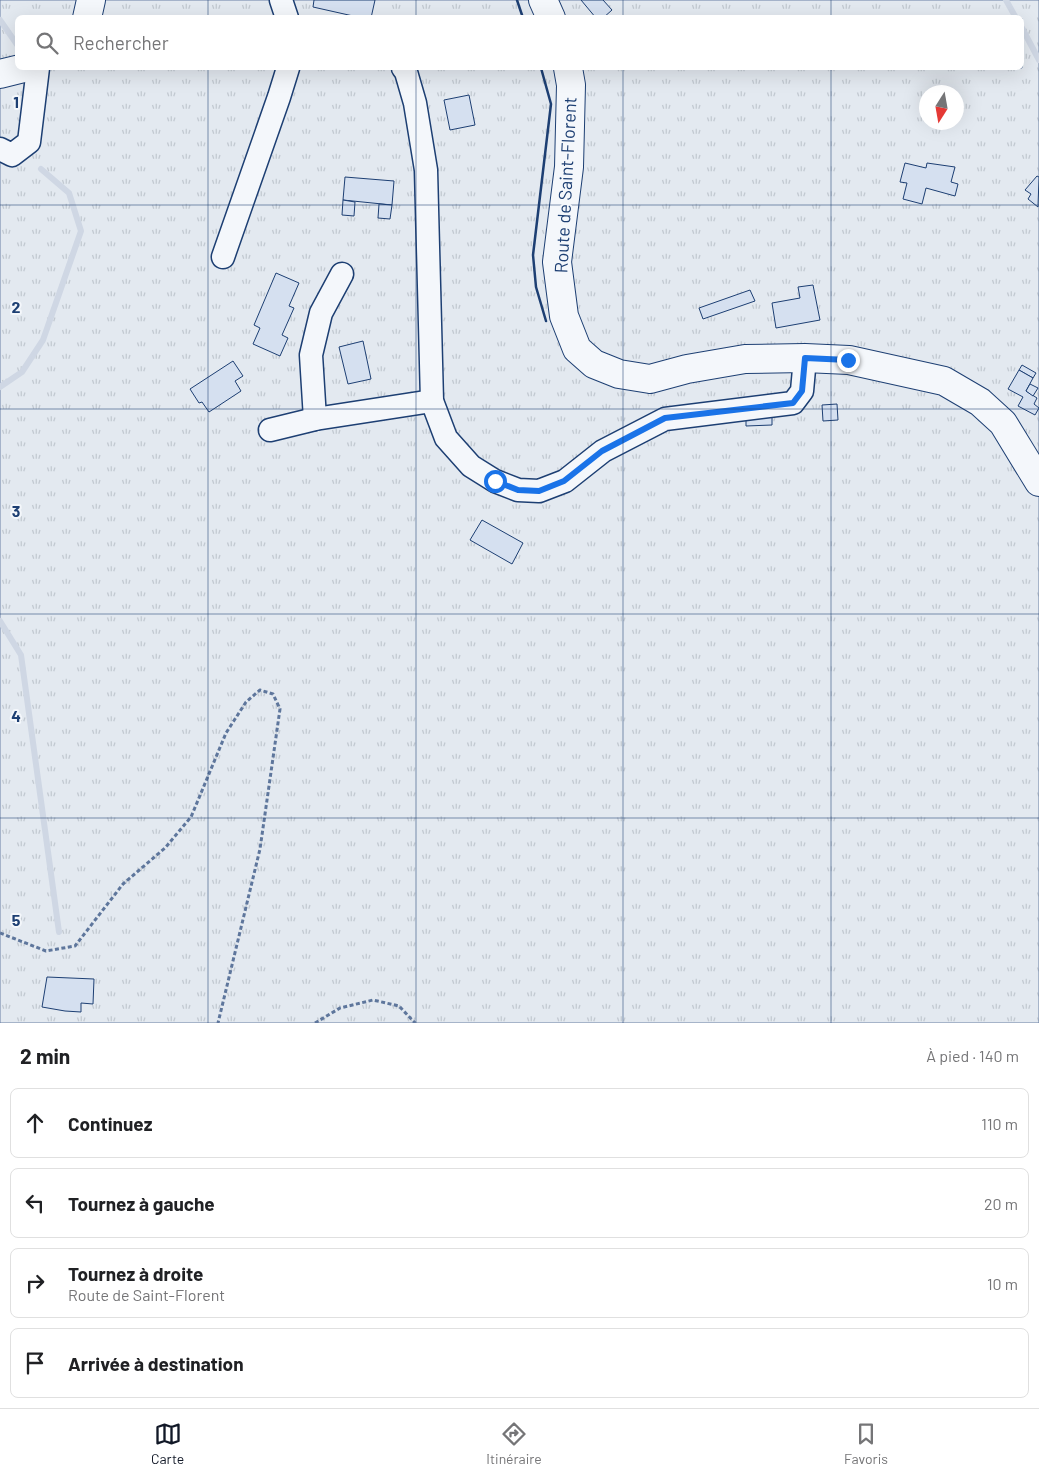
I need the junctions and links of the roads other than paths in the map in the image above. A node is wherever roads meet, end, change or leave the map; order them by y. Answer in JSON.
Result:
{"nodes":[{"id":1,"x":91,"y":0,"type":"edge"},
{"id":2,"x":280,"y":0,"type":"edge"},
{"id":3,"x":542,"y":0,"type":"edge"},
{"id":4,"x":88,"y":15,"type":"edge"},
{"id":5,"x":286,"y":15,"type":"edge"},
{"id":6,"x":549,"y":15,"type":"edge"},
{"id":7,"x":16,"y":70,"type":"edge"},
{"id":8,"x":38,"y":70,"type":"edge"},
{"id":9,"x":287,"y":70,"type":"edge"},
{"id":10,"x":404,"y":70,"type":"edge"},
{"id":11,"x":568,"y":70,"type":"edge"},
{"id":12,"x":0,"y":74,"type":"edge"},
{"id":13,"x":0,"y":149,"type":"edge"},
{"id":14,"x":223,"y":257,"type":"dead end"},
{"id":15,"x":342,"y":274,"type":"dead end"},
{"id":16,"x":805,"y":358,"type":"junction"},
{"id":17,"x":432,"y":401,"type":"junction"},
{"id":18,"x":315,"y":419,"type":"junction"},
{"id":19,"x":270,"y":430,"type":"dead end"},
{"id":20,"x":1039,"y":482,"type":"edge"}],
"edges":[{"from":1,"to":4,"type":"main road"},
{"from":2,"to":5,"type":"street"},
{"from":3,"to":6,"type":"main road"},
{"from":7,"to":12,"type":"main road"},
{"from":8,"to":13,"type":"street"},
{"from":9,"to":14,"type":"street"},
{"from":10,"to":17,"type":"street"},
{"from":11,"to":16,"type":"main road","name":"Route de Saint-Florent"},
{"from":15,"to":18,"type":"street"},
{"from":16,"to":17,"type":"street"},
{"from":16,"to":20,"type":"main road","name":"Route de Saint-Florent"},
{"from":17,"to":18,"type":"street"},
{"from":18,"to":19,"type":"street"}]}
